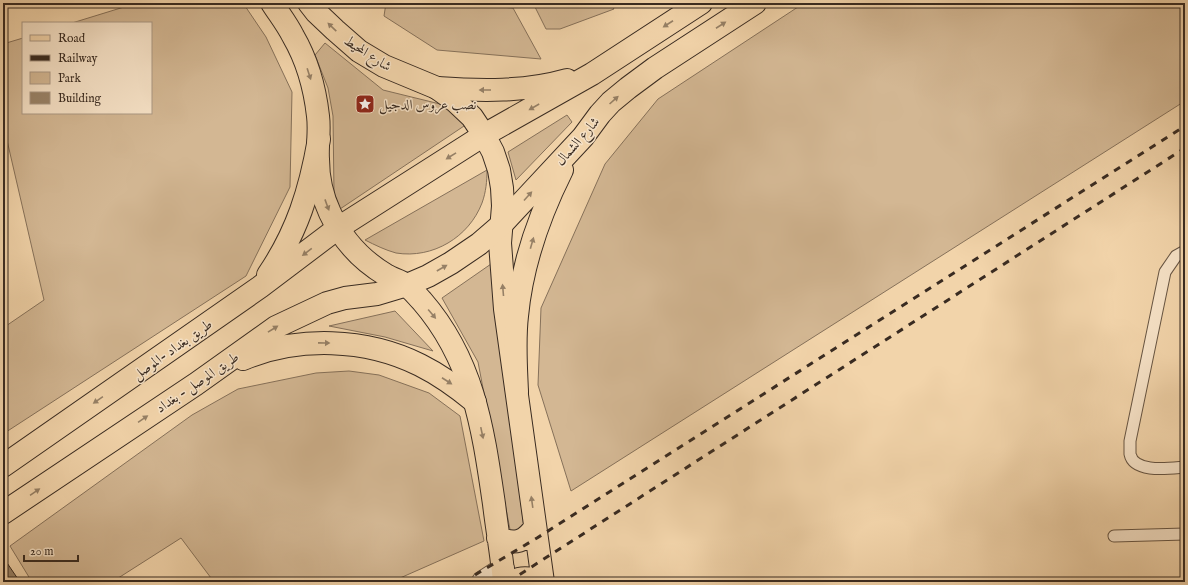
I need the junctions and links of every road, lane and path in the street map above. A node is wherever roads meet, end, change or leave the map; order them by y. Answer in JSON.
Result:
{"nodes":[{"id":1,"x":272,"y":3,"type":"edge"},
{"id":2,"x":309,"y":3,"type":"edge"},
{"id":3,"x":701,"y":3,"type":"edge"},
{"id":4,"x":755,"y":3,"type":"edge"},
{"id":5,"x":592,"y":74,"type":"junction"},
{"id":6,"x":437,"y":88,"type":"junction"},
{"id":7,"x":484,"y":136,"type":"junction"},
{"id":8,"x":583,"y":137,"type":"junction"},
{"id":9,"x":319,"y":139,"type":"junction"},
{"id":10,"x":501,"y":225,"type":"junction"},
{"id":11,"x":338,"y":228,"type":"junction"},
{"id":12,"x":1185,"y":251,"type":"edge"},
{"id":13,"x":407,"y":285,"type":"junction"},
{"id":14,"x":260,"y":287,"type":"junction"},
{"id":15,"x":196,"y":384,"type":"junction"},
{"id":16,"x":517,"y":392,"type":"junction"},
{"id":17,"x":475,"y":402,"type":"junction"},
{"id":18,"x":3,"y":466,"type":"edge"},
{"id":19,"x":1185,"y":467,"type":"edge"},
{"id":20,"x":3,"y":513,"type":"edge"},
{"id":21,"x":1185,"y":534,"type":"edge"},
{"id":22,"x":537,"y":536,"type":"junction"},
{"id":23,"x":1114,"y":536,"type":"dead end"},
{"id":24,"x":498,"y":538,"type":"junction"},
{"id":25,"x":506,"y":578,"type":"edge"},
{"id":26,"x":483,"y":582,"type":"edge"},
{"id":27,"x":539,"y":582,"type":"edge"},
{"id":28,"x":543,"y":582,"type":"edge"}],
"edges":[{"from":1,"to":9,"type":"main road","one_way":true},
{"from":6,"to":2,"type":"main road","name":"شارع المحيط","one_way":true},
{"from":3,"to":5,"type":"main road","one_way":true},
{"from":8,"to":4,"type":"main road","name":"شارع الشمال","one_way":true},
{"from":5,"to":6,"type":"main road","one_way":true},
{"from":5,"to":7,"type":"main road","one_way":true},
{"from":6,"to":7,"type":"main road"},
{"from":7,"to":10,"type":"main road"},
{"from":7,"to":11,"type":"main road","one_way":true},
{"from":10,"to":8,"type":"main road","name":"شارع الشمال","one_way":true},
{"from":16,"to":8,"type":"main road","one_way":true},
{"from":9,"to":11,"type":"main road","one_way":true},
{"from":9,"to":14,"type":"main road"},
{"from":13,"to":10,"type":"main road","name":"شارع الشمال","one_way":true},
{"from":16,"to":10,"type":"main road","one_way":true},
{"from":11,"to":13,"type":"main road"},
{"from":11,"to":14,"type":"main road","name":"طريق بغداد -الموصل","one_way":true},
{"from":12,"to":19,"type":"lane"},
{"from":15,"to":13,"type":"main road","name":"طريق الموصل - بغداد","one_way":true},
{"from":13,"to":17,"type":"main road","one_way":true},
{"from":14,"to":18,"type":"main road","name":"طريق بغداد -الموصل","one_way":true},
{"from":15,"to":17,"type":"main road","one_way":true},
{"from":20,"to":15,"type":"main road","name":"طريق الموصل - بغداد","one_way":true},
{"from":22,"to":16,"type":"main road","one_way":true},
{"from":17,"to":24,"type":"main road","one_way":true},
{"from":21,"to":23,"type":"lane"},
{"from":22,"to":24,"type":"main road"},
{"from":22,"to":25,"type":"main road"},
{"from":22,"to":28,"type":"main road"},
{"from":24,"to":25,"type":"main road"},
{"from":25,"to":26,"type":"street"},
{"from":25,"to":27,"type":"main road"}]}
